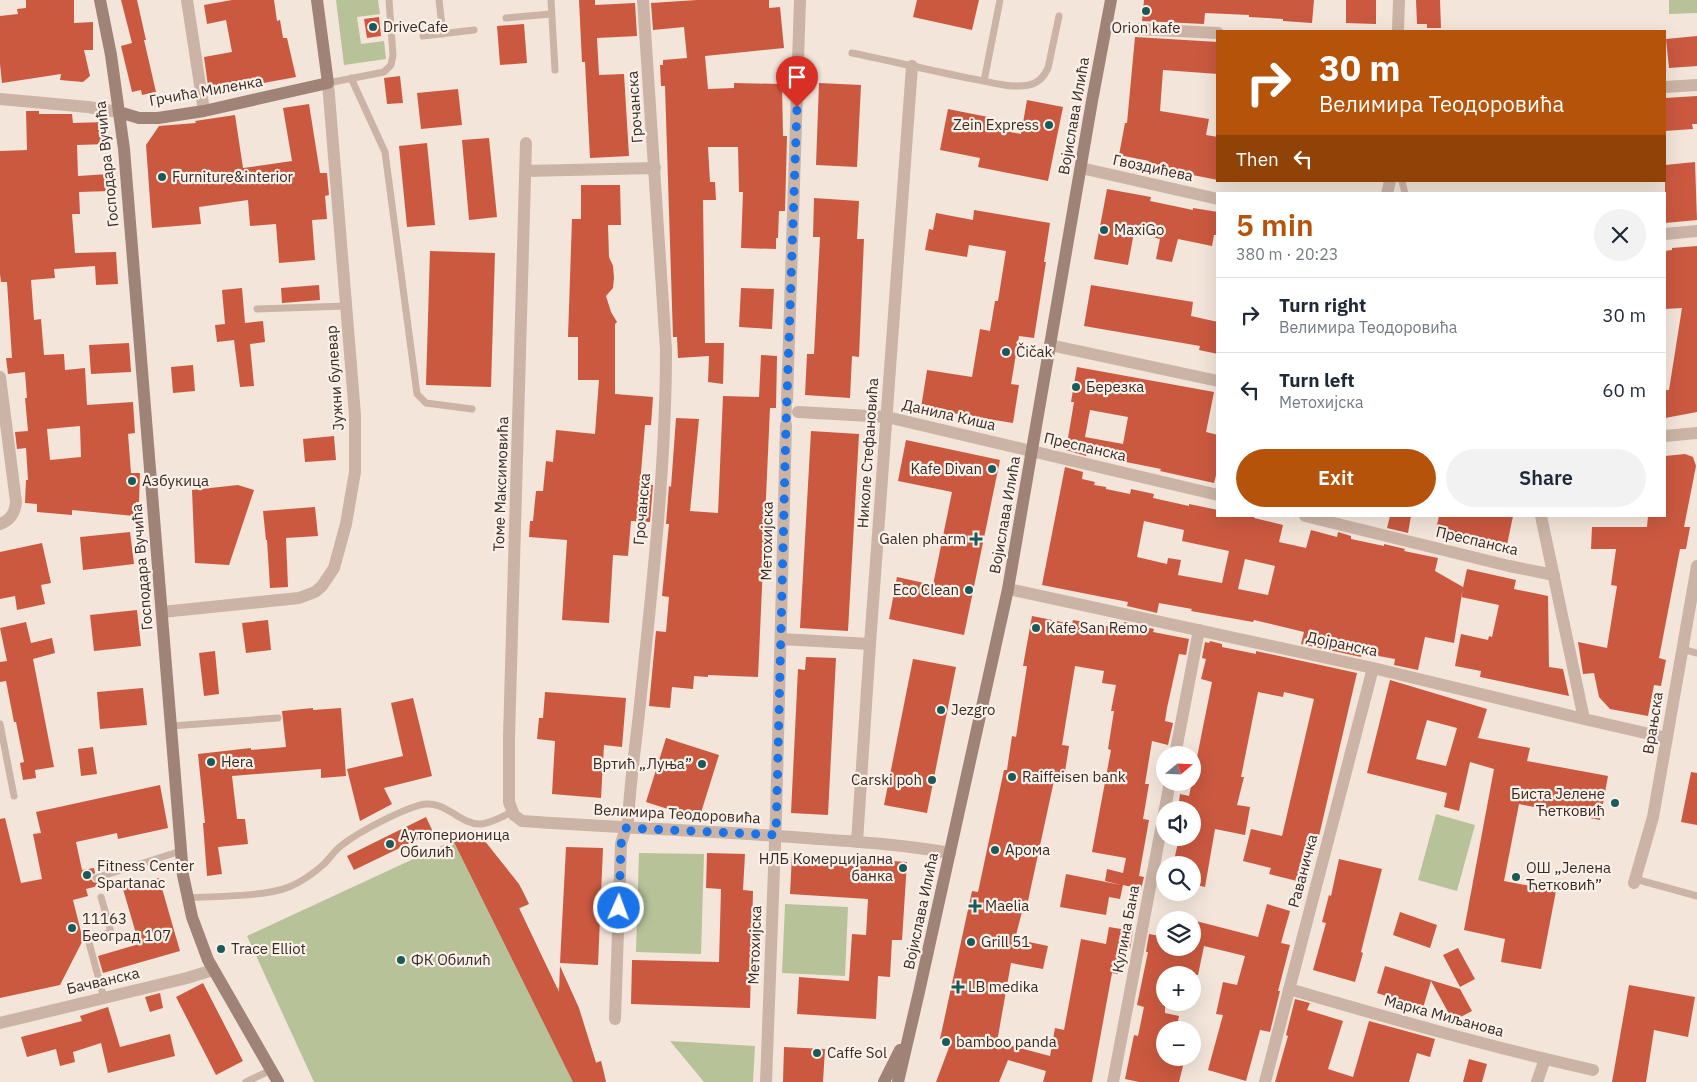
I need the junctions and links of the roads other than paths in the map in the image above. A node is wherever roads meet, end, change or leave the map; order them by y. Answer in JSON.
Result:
{"nodes":[{"id":1,"x":100,"y":0,"type":"edge"},
{"id":2,"x":187,"y":0,"type":"edge"},
{"id":3,"x":317,"y":0,"type":"edge"},
{"id":4,"x":389,"y":0,"type":"edge"},
{"id":5,"x":439,"y":0,"type":"edge"},
{"id":6,"x":551,"y":0,"type":"edge"},
{"id":7,"x":644,"y":0,"type":"edge"},
{"id":8,"x":800,"y":0,"type":"edge"},
{"id":9,"x":1000,"y":0,"type":"edge"},
{"id":10,"x":1111,"y":0,"type":"edge"},
{"id":11,"x":1399,"y":0,"type":"edge"},
{"id":12,"x":551,"y":14,"type":"junction"},
{"id":13,"x":1059,"y":16,"type":"dead end"},
{"id":14,"x":506,"y":18,"type":"dead end"},
{"id":15,"x":1137,"y":29,"type":"dead end"},
{"id":16,"x":474,"y":30,"type":"dead end"},
{"id":17,"x":1398,"y":30,"type":"edge"},
{"id":18,"x":1216,"y":33,"type":"edge"},
{"id":19,"x":443,"y":34,"type":"junction"},
{"id":20,"x":423,"y":36,"type":"dead end"},
{"id":21,"x":852,"y":53,"type":"dead end"},
{"id":22,"x":912,"y":66,"type":"junction"},
{"id":23,"x":555,"y":70,"type":"dead end"},
{"id":24,"x":350,"y":78,"type":"junction"},
{"id":25,"x":984,"y":81,"type":"junction"},
{"id":26,"x":328,"y":84,"type":"junction"},
{"id":27,"x":1697,"y":84,"type":"edge"},
{"id":28,"x":1666,"y":87,"type":"edge"},
{"id":29,"x":0,"y":99,"type":"edge"},
{"id":30,"x":204,"y":111,"type":"junction"},
{"id":31,"x":119,"y":112,"type":"junction"},
{"id":32,"x":526,"y":143,"type":"dead end"},
{"id":33,"x":655,"y":168,"type":"junction"},
{"id":34,"x":1081,"y":168,"type":"junction"},
{"id":35,"x":526,"y":172,"type":"junction"},
{"id":36,"x":1216,"y":199,"type":"edge"},
{"id":37,"x":1697,"y":231,"type":"edge"},
{"id":38,"x":1666,"y":234,"type":"edge"},
{"id":39,"x":347,"y":306,"type":"junction"},
{"id":40,"x":257,"y":309,"type":"dead end"},
{"id":41,"x":1050,"y":345,"type":"junction"},
{"id":42,"x":0,"y":377,"type":"edge"},
{"id":43,"x":1216,"y":381,"type":"edge"},
{"id":44,"x":787,"y":400,"type":"joint"},
{"id":45,"x":472,"y":409,"type":"dead end"},
{"id":46,"x":798,"y":412,"type":"dead end"},
{"id":47,"x":887,"y":417,"type":"junction"},
{"id":48,"x":786,"y":425,"type":"joint"},
{"id":49,"x":1697,"y":433,"type":"edge"},
{"id":50,"x":1666,"y":436,"type":"edge"},
{"id":51,"x":1032,"y":451,"type":"junction"},
{"id":52,"x":1216,"y":495,"type":"edge"},
{"id":53,"x":1309,"y":517,"type":"edge"},
{"id":54,"x":1541,"y":517,"type":"edge"},
{"id":55,"x":0,"y":524,"type":"edge"},
{"id":56,"x":1697,"y":566,"type":"edge"},
{"id":57,"x":1554,"y":575,"type":"junction"},
{"id":58,"x":1008,"y":589,"type":"junction"},
{"id":59,"x":162,"y":612,"type":"junction"},
{"id":60,"x":1199,"y":630,"type":"junction"},
{"id":61,"x":781,"y":639,"type":"junction"},
{"id":62,"x":870,"y":644,"type":"junction"},
{"id":63,"x":1682,"y":649,"type":"junction"},
{"id":64,"x":1697,"y":653,"type":"edge"},
{"id":65,"x":1373,"y":668,"type":"junction"},
{"id":66,"x":278,"y":718,"type":"dead end"},
{"id":67,"x":1584,"y":719,"type":"junction"},
{"id":68,"x":0,"y":724,"type":"edge"},
{"id":69,"x":171,"y":726,"type":"junction"},
{"id":70,"x":1667,"y":738,"type":"junction"},
{"id":71,"x":1177,"y":746,"type":"edge"},
{"id":72,"x":1168,"y":791,"type":"edge"},
{"id":73,"x":14,"y":796,"type":"dead end"},
{"id":74,"x":517,"y":816,"type":"junction"},
{"id":75,"x":626,"y":828,"type":"junction"},
{"id":76,"x":776,"y":835,"type":"junction"},
{"id":77,"x":857,"y":842,"type":"junction"},
{"id":78,"x":181,"y":851,"type":"junction"},
{"id":79,"x":950,"y":853,"type":"junction"},
{"id":80,"x":96,"y":878,"type":"dead end"},
{"id":81,"x":1634,"y":881,"type":"joint"},
{"id":82,"x":1697,"y":896,"type":"edge"},
{"id":83,"x":101,"y":897,"type":"dead end"},
{"id":84,"x":187,"y":898,"type":"junction"},
{"id":85,"x":213,"y":970,"type":"junction"},
{"id":86,"x":1289,"y":989,"type":"junction"},
{"id":87,"x":104,"y":998,"type":"junction"},
{"id":88,"x":615,"y":1019,"type":"dead end"},
{"id":89,"x":0,"y":1023,"type":"edge"},
{"id":90,"x":909,"y":1032,"type":"junction"},
{"id":91,"x":1545,"y":1060,"type":"junction"},
{"id":92,"x":270,"y":1070,"type":"junction"},
{"id":93,"x":1592,"y":1070,"type":"dead end"},
{"id":94,"x":246,"y":1082,"type":"edge"},
{"id":95,"x":278,"y":1082,"type":"edge"},
{"id":96,"x":766,"y":1082,"type":"edge"},
{"id":97,"x":884,"y":1082,"type":"edge"},
{"id":98,"x":898,"y":1082,"type":"edge"},
{"id":99,"x":1113,"y":1082,"type":"edge"},
{"id":100,"x":1265,"y":1082,"type":"edge"},
{"id":101,"x":1537,"y":1082,"type":"edge"}],
"edges":[{"from":1,"to":31,"type":"main road","name":"Господара Вучића"},
{"from":2,"to":30,"type":"street"},
{"from":3,"to":26,"type":"main road","name":"Јужни булевар"},
{"from":4,"to":24,"type":"lane"},
{"from":5,"to":19,"type":"lane"},
{"from":6,"to":12,"type":"lane"},
{"from":7,"to":33,"type":"street","name":"Грочанска"},
{"from":8,"to":44,"type":"street","name":"Метохијска"},
{"from":9,"to":25,"type":"lane"},
{"from":10,"to":34,"type":"main road","name":"Војислава Илића"},
{"from":11,"to":17,"type":"street"},
{"from":12,"to":14,"type":"lane"},
{"from":12,"to":23,"type":"lane"},
{"from":13,"to":25,"type":"lane"},
{"from":15,"to":18,"type":"street"},
{"from":16,"to":19,"type":"lane"},
{"from":19,"to":20,"type":"lane"},
{"from":21,"to":22,"type":"lane"},
{"from":22,"to":25,"type":"lane"},
{"from":22,"to":47,"type":"street","name":"Николе Стефановића"},
{"from":24,"to":26,"type":"lane"},
{"from":24,"to":45,"type":"lane"},
{"from":26,"to":30,"type":"main road","name":"Грчића Миленка"},
{"from":26,"to":39,"type":"street","name":"Јужни булевар"},
{"from":27,"to":28,"type":"street"},
{"from":29,"to":31,"type":"street","name":"Грчића Миленка"},
{"from":30,"to":31,"type":"main road","name":"Грчића Миленка"},
{"from":31,"to":59,"type":"main road","name":"Господара Вучића"},
{"from":32,"to":35,"type":"street","name":"Томе Максимовића"},
{"from":33,"to":35,"type":"street"},
{"from":33,"to":75,"type":"street","name":"Грочанска"},
{"from":34,"to":36,"type":"street","name":"Гвоздићева"},
{"from":34,"to":41,"type":"main road","name":"Војислава Илића"},
{"from":35,"to":74,"type":"street","name":"Томе Максимовића"},
{"from":37,"to":38,"type":"street"},
{"from":39,"to":40,"type":"lane"},
{"from":39,"to":59,"type":"street","name":"Јужни булевар"},
{"from":41,"to":43,"type":"street"},
{"from":41,"to":51,"type":"main road","name":"Војислава Илића"},
{"from":42,"to":55,"type":"street"},
{"from":44,"to":48,"type":"street","name":"Метохијска"},
{"from":46,"to":47,"type":"street","name":"Данила Киша"},
{"from":47,"to":51,"type":"street","name":"Данила Киша"},
{"from":47,"to":62,"type":"street","name":"Николе Стефановића"},
{"from":48,"to":61,"type":"street","name":"Метохијска"},
{"from":49,"to":50,"type":"street"},
{"from":51,"to":52,"type":"street","name":"Преспанска"},
{"from":51,"to":58,"type":"main road","name":"Војислава Илића"},
{"from":53,"to":57,"type":"street","name":"Преспанска"},
{"from":54,"to":57,"type":"street"},
{"from":56,"to":63,"type":"street","name":"Врањска"},
{"from":57,"to":67,"type":"street"},
{"from":58,"to":60,"type":"street","name":"Дојранска"},
{"from":58,"to":79,"type":"main road","name":"Војислава Илића"},
{"from":59,"to":69,"type":"main road","name":"Господара Вучића"},
{"from":60,"to":65,"type":"street","name":"Дојранска"},
{"from":60,"to":71,"type":"street"},
{"from":61,"to":62,"type":"street"},
{"from":61,"to":76,"type":"street","name":"Метохијска"},
{"from":62,"to":77,"type":"street","name":"Николе Стефановића"},
{"from":63,"to":64,"type":"lane"},
{"from":63,"to":70,"type":"street","name":"Врањска"},
{"from":65,"to":67,"type":"street","name":"Дојранска"},
{"from":65,"to":86,"type":"street","name":"Раваничка"},
{"from":66,"to":69,"type":"lane"},
{"from":67,"to":70,"type":"street","name":"Дојранска"},
{"from":68,"to":73,"type":"lane"},
{"from":69,"to":78,"type":"main road","name":"Господара Вучића"},
{"from":70,"to":81,"type":"street","name":"Врањска"},
{"from":72,"to":99,"type":"street","name":"Кулина Бана"},
{"from":74,"to":75,"type":"street","name":"Велимира Теодоровића"},
{"from":74,"to":84,"type":"lane"},
{"from":75,"to":76,"type":"street","name":"Велимира Теодоровића"},
{"from":75,"to":88,"type":"street","name":"Грочанска"},
{"from":76,"to":77,"type":"street","name":"Велимира Теодоровића"},
{"from":76,"to":96,"type":"street","name":"Метохијска"},
{"from":77,"to":79,"type":"street","name":"Велимира Теодоровића"},
{"from":78,"to":80,"type":"lane"},
{"from":78,"to":84,"type":"main road","name":"Господара Вучића"},
{"from":79,"to":90,"type":"main road","name":"Војислава Илића"},
{"from":81,"to":82,"type":"lane"},
{"from":83,"to":87,"type":"lane"},
{"from":84,"to":85,"type":"main road","name":"Господара Вучића"},
{"from":85,"to":87,"type":"street","name":"Бачванска"},
{"from":85,"to":92,"type":"main road","name":"Господара Вучића"},
{"from":86,"to":91,"type":"street","name":"Марка Миљанова"},
{"from":86,"to":100,"type":"street","name":"Раваничка"},
{"from":87,"to":89,"type":"street","name":"Бачванска"},
{"from":90,"to":97,"type":"main road","name":"Војислава Илића"},
{"from":90,"to":98,"type":"main road","name":"Војислава Илића"},
{"from":91,"to":93,"type":"street","name":"Марка Миљанова"},
{"from":91,"to":101,"type":"street"},
{"from":92,"to":94,"type":"lane"},
{"from":92,"to":95,"type":"main road","name":"Господара Вучића"}]}
